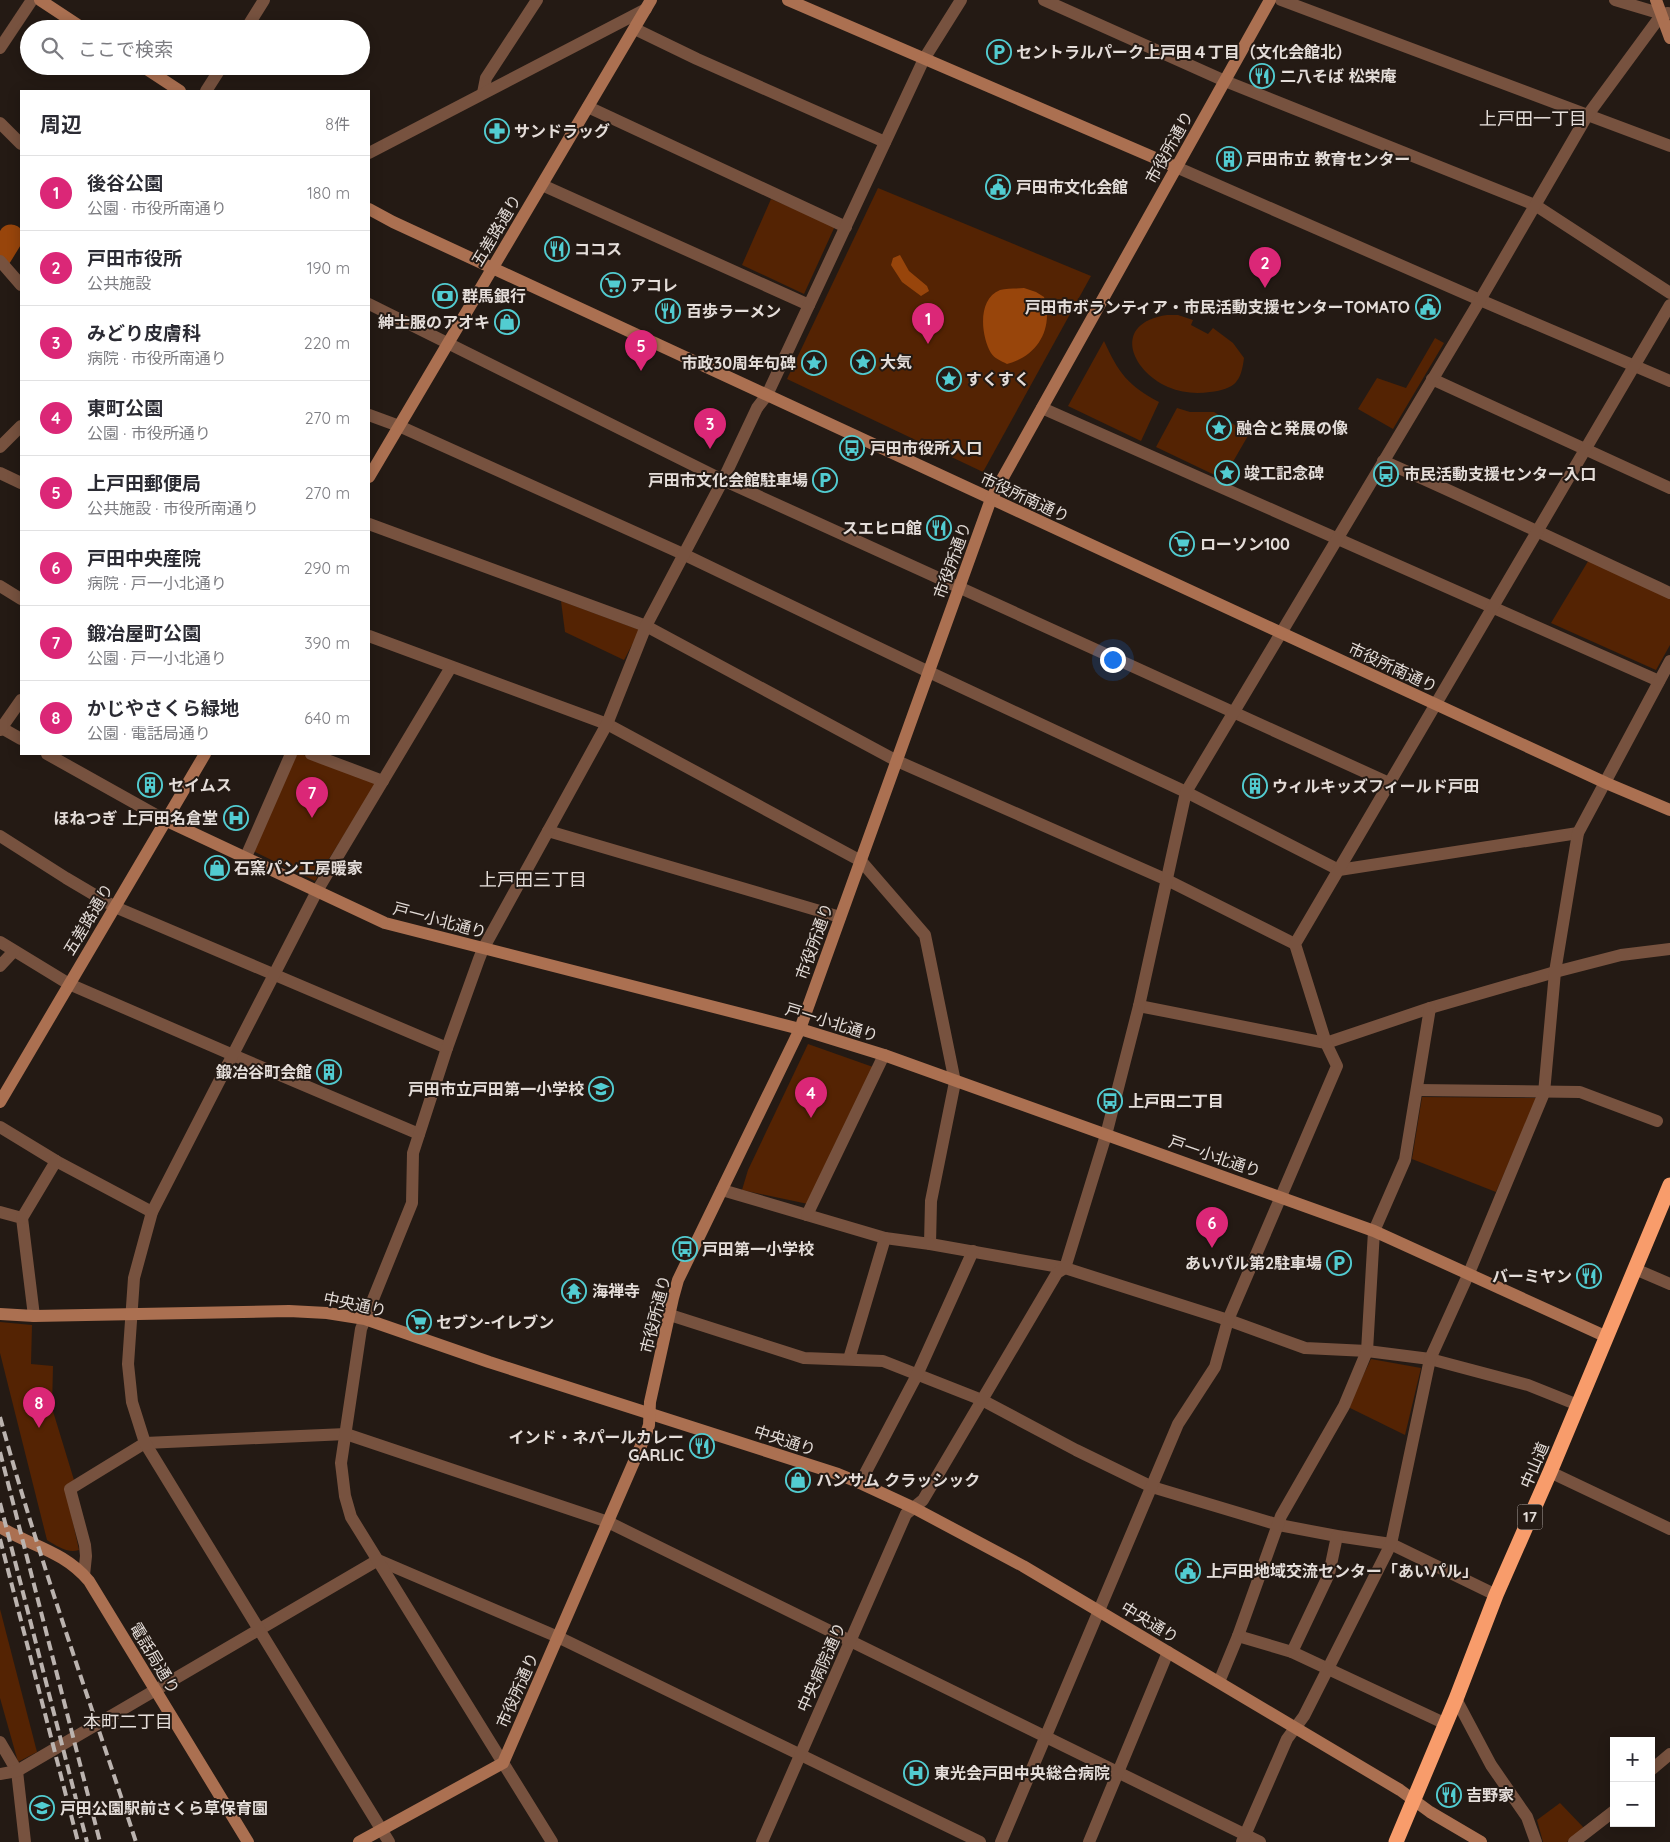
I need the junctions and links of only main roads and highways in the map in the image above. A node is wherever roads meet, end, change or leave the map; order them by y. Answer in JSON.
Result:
{"nodes":[{"id":1,"x":1670,"y":1185,"type":"edge"},
{"id":2,"x":1396,"y":1842,"type":"edge"}],
"edges":[{"from":1,"to":2,"type":"highway","name":"中山道","number":"17"}]}
